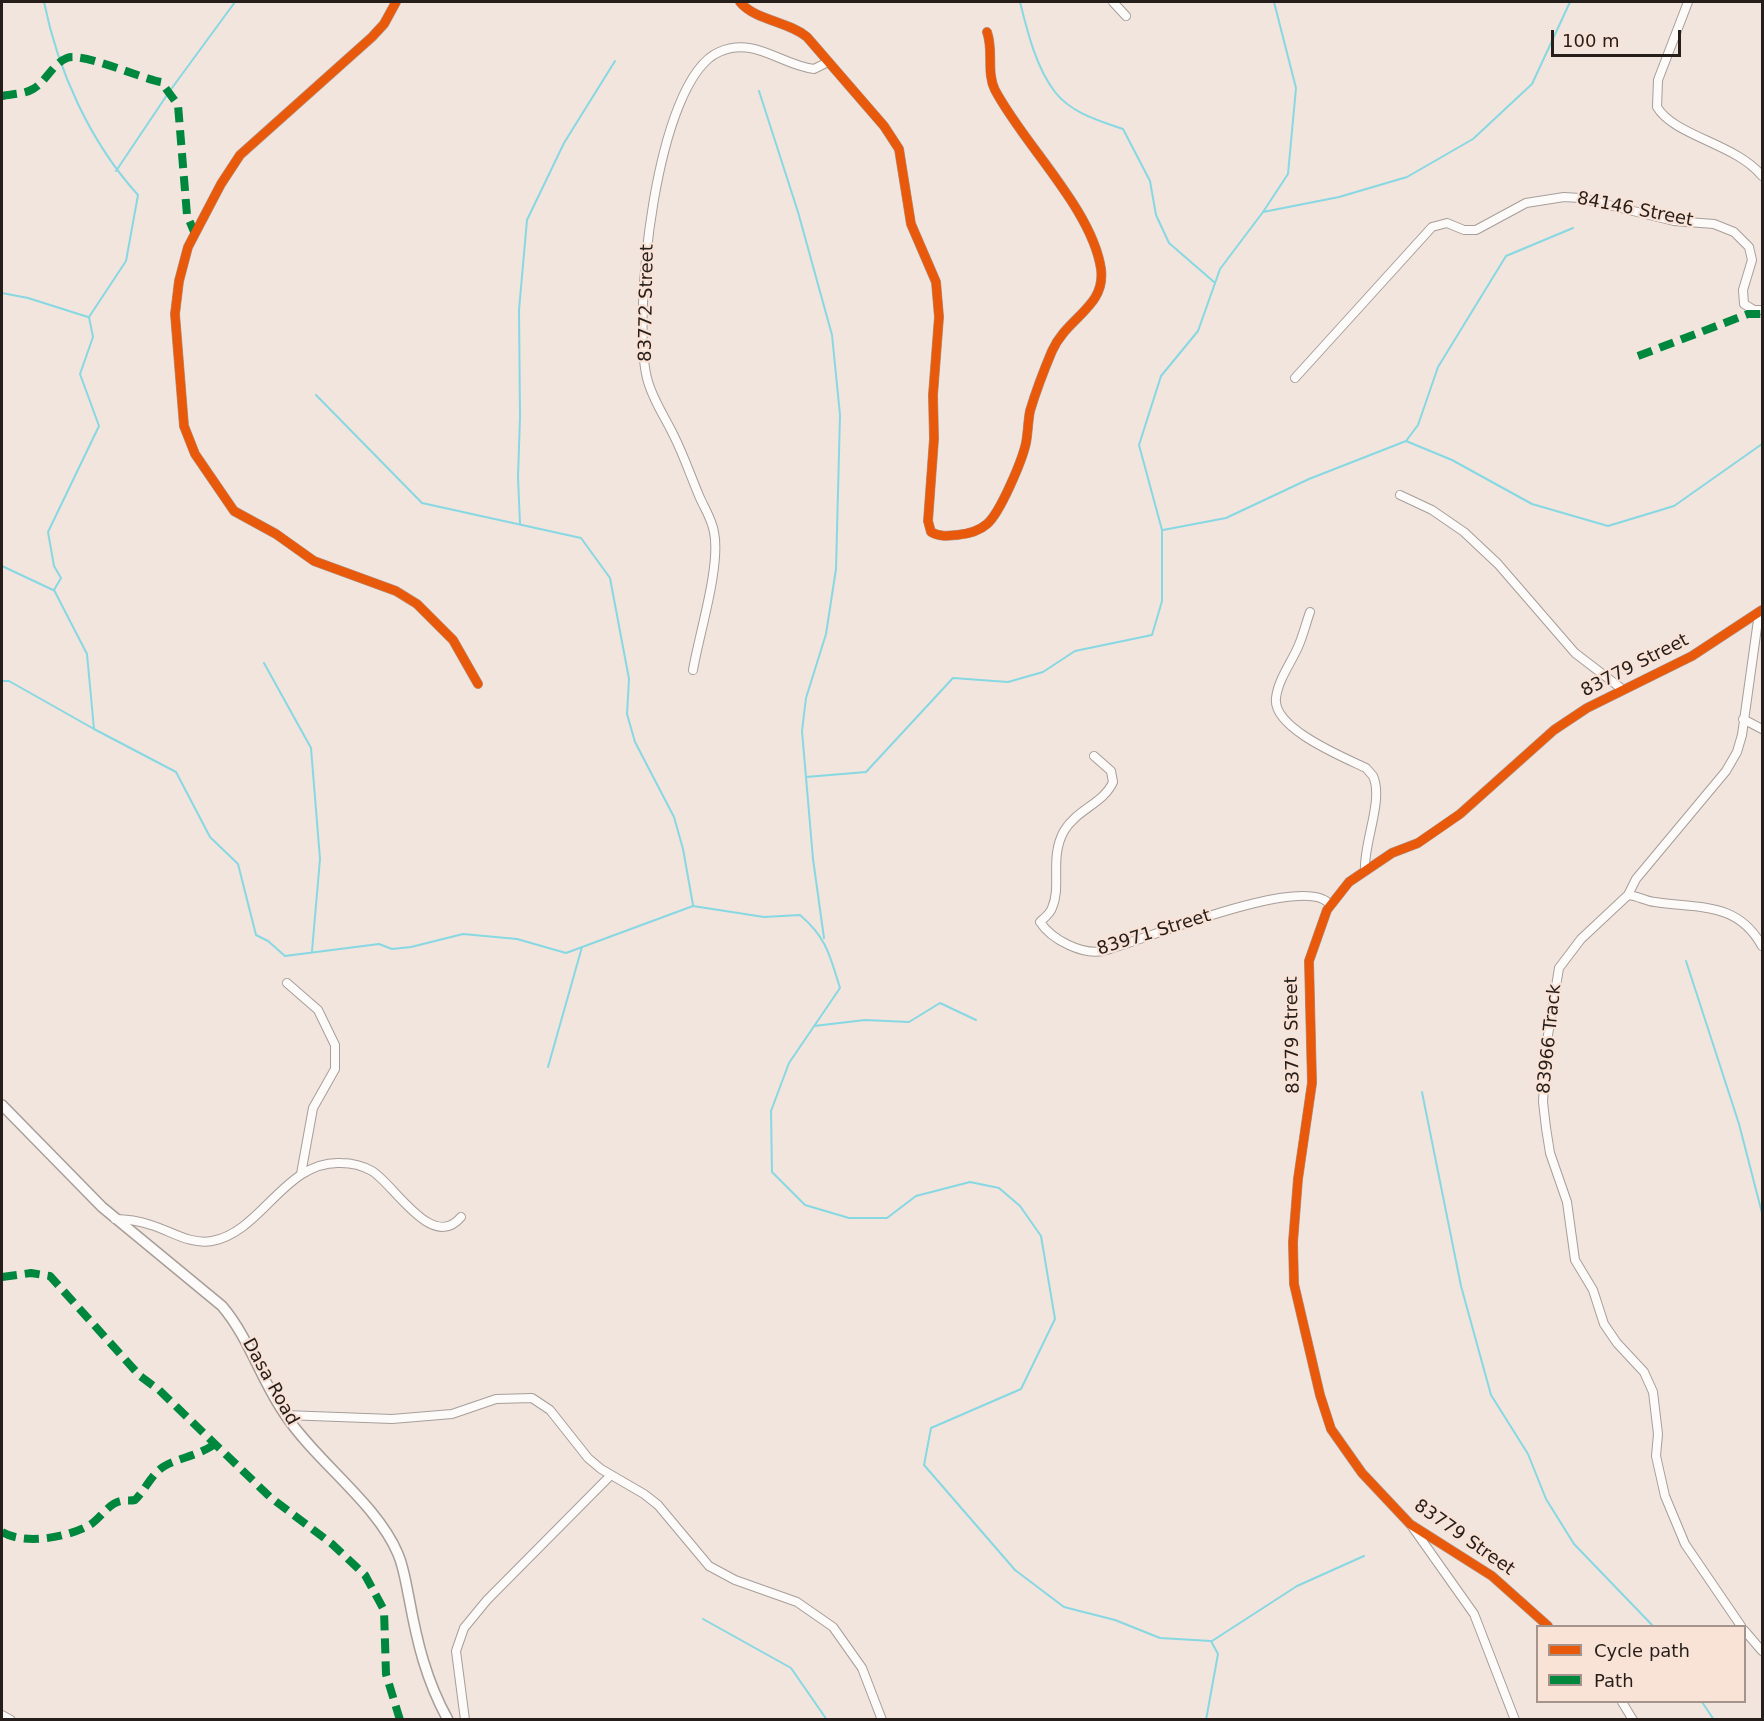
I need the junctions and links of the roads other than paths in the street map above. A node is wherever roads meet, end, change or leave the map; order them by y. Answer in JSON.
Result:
{"nodes":[{"id":1,"x":396,"y":2,"type":"edge"},
{"id":2,"x":740,"y":2,"type":"edge"},
{"id":3,"x":1113,"y":2,"type":"edge"},
{"id":4,"x":1688,"y":2,"type":"edge"},
{"id":5,"x":1126,"y":16,"type":"dead end"},
{"id":6,"x":987,"y":32,"type":"dead end"},
{"id":7,"x":828,"y":62,"type":"junction"},
{"id":8,"x":1762,"y":176,"type":"edge"},
{"id":9,"x":1762,"y":310,"type":"edge"},
{"id":10,"x":1295,"y":378,"type":"dead end"},
{"id":11,"x":1400,"y":495,"type":"dead end"},
{"id":12,"x":1310,"y":612,"type":"dead end"},
{"id":13,"x":1761,"y":612,"type":"edge"},
{"id":14,"x":693,"y":670,"type":"dead end"},
{"id":15,"x":478,"y":684,"type":"dead end"},
{"id":16,"x":1622,"y":689,"type":"junction"},
{"id":17,"x":1743,"y":719,"type":"junction"},
{"id":18,"x":1762,"y":729,"type":"edge"},
{"id":19,"x":1094,"y":756,"type":"dead end"},
{"id":20,"x":1365,"y":871,"type":"junction"},
{"id":21,"x":1628,"y":895,"type":"junction"},
{"id":22,"x":1330,"y":905,"type":"junction"},
{"id":23,"x":1762,"y":946,"type":"edge"},
{"id":24,"x":287,"y":983,"type":"dead end"},
{"id":25,"x":2,"y":1105,"type":"edge"},
{"id":26,"x":301,"y":1174,"type":"junction"},
{"id":27,"x":461,"y":1217,"type":"dead end"},
{"id":28,"x":115,"y":1219,"type":"junction"},
{"id":29,"x":285,"y":1415,"type":"junction"},
{"id":30,"x":610,"y":1476,"type":"junction"},
{"id":31,"x":1410,"y":1524,"type":"junction"},
{"id":32,"x":1547,"y":1625,"type":"edge"},
{"id":33,"x":1741,"y":1625,"type":"edge"},
{"id":34,"x":1746,"y":1632,"type":"edge"},
{"id":35,"x":1761,"y":1647,"type":"edge"},
{"id":36,"x":1623,"y":1703,"type":"edge"},
{"id":37,"x":2,"y":1715,"type":"edge"},
{"id":38,"x":11,"y":1719,"type":"edge"},
{"id":39,"x":448,"y":1719,"type":"edge"},
{"id":40,"x":465,"y":1719,"type":"edge"},
{"id":41,"x":882,"y":1719,"type":"edge"},
{"id":42,"x":1515,"y":1719,"type":"edge"},
{"id":43,"x":1633,"y":1719,"type":"edge"}],
"edges":[{"from":1,"to":15,"type":"street"},
{"from":2,"to":7,"type":"street"},
{"from":3,"to":5,"type":"street"},
{"from":4,"to":8,"type":"street"},
{"from":6,"to":7,"type":"street"},
{"from":7,"to":14,"type":"street","name":"83772 Street"},
{"from":9,"to":10,"type":"street","name":"84146 Street"},
{"from":11,"to":16,"type":"street"},
{"from":12,"to":20,"type":"street"},
{"from":13,"to":16,"type":"street","name":"83779 Street"},
{"from":13,"to":17,"type":"street","name":"83966 Track"},
{"from":16,"to":20,"type":"street","name":"83779 Street"},
{"from":17,"to":18,"type":"street"},
{"from":17,"to":21,"type":"street","name":"83966 Track"},
{"from":19,"to":22,"type":"street","name":"83971 Street"},
{"from":20,"to":22,"type":"street","name":"83779 Street"},
{"from":21,"to":23,"type":"street"},
{"from":21,"to":33,"type":"street","name":"83966 Track"},
{"from":22,"to":31,"type":"street","name":"83779 Street"},
{"from":24,"to":26,"type":"street"},
{"from":25,"to":28,"type":"street","name":"Dasa Road"},
{"from":26,"to":27,"type":"street"},
{"from":26,"to":28,"type":"street"},
{"from":28,"to":29,"type":"street","name":"Dasa Road"},
{"from":29,"to":30,"type":"street"},
{"from":29,"to":39,"type":"street","name":"Dasa Road"},
{"from":30,"to":40,"type":"street"},
{"from":30,"to":41,"type":"street"},
{"from":31,"to":32,"type":"street","name":"83779 Street"},
{"from":31,"to":42,"type":"street"},
{"from":34,"to":35,"type":"street"},
{"from":36,"to":43,"type":"street"},
{"from":37,"to":38,"type":"street"}]}
